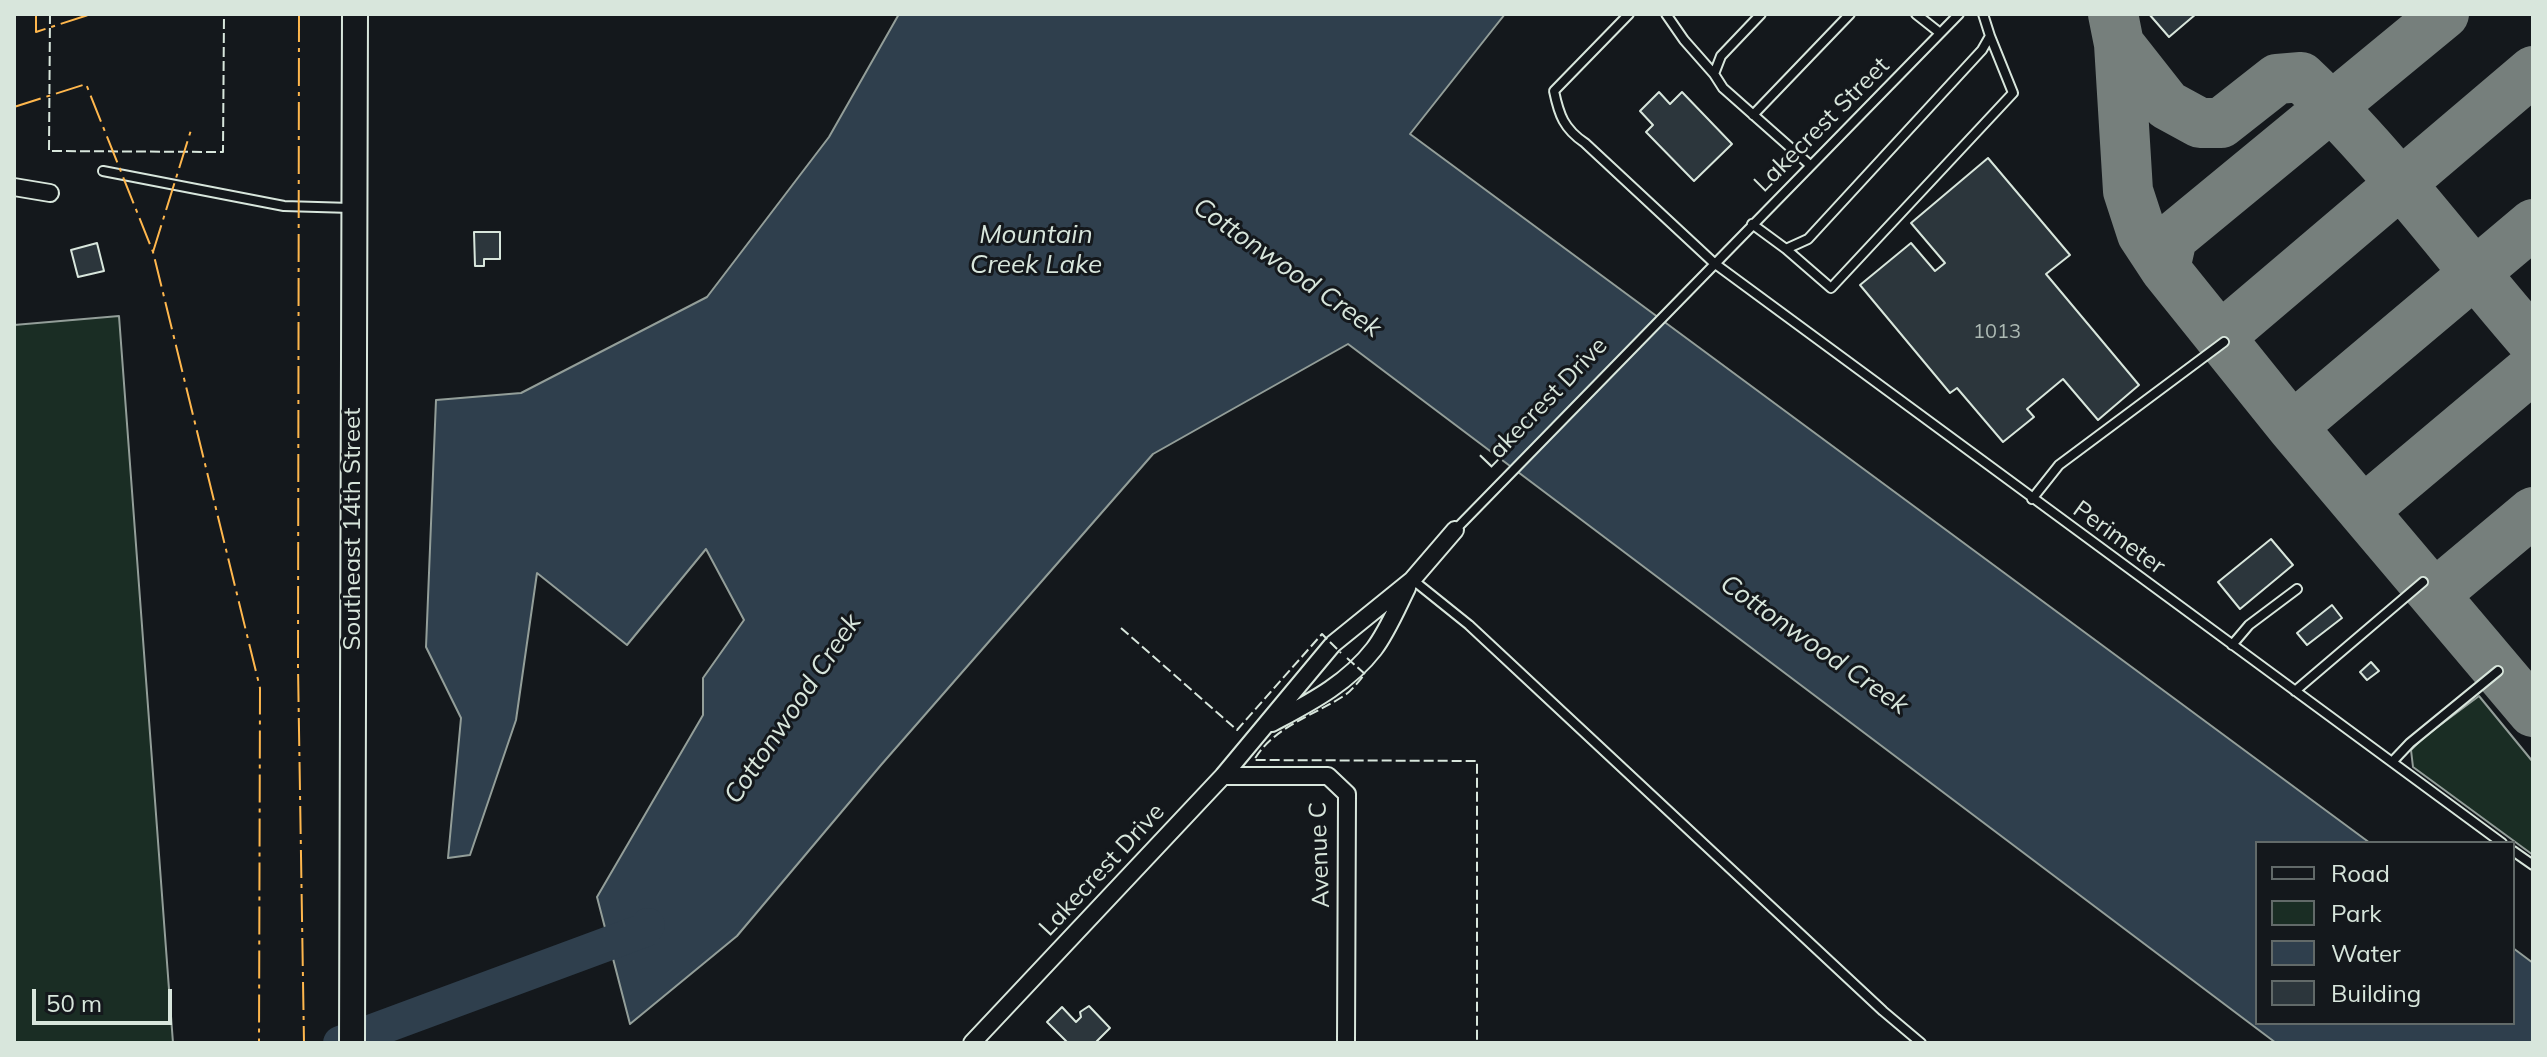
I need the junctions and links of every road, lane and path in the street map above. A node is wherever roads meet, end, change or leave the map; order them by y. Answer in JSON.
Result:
{"nodes":[{"id":1,"x":355,"y":14,"type":"edge"},
{"id":2,"x":1629,"y":14,"type":"edge"},
{"id":3,"x":1666,"y":14,"type":"edge"},
{"id":4,"x":1761,"y":14,"type":"edge"},
{"id":5,"x":1850,"y":14,"type":"edge"},
{"id":6,"x":1916,"y":14,"type":"edge"},
{"id":7,"x":1959,"y":14,"type":"edge"},
{"id":8,"x":1983,"y":14,"type":"edge"},
{"id":9,"x":1940,"y":33,"type":"junction"},
{"id":10,"x":1990,"y":36,"type":"junction"},
{"id":11,"x":1714,"y":74,"type":"junction"},
{"id":12,"x":1753,"y":115,"type":"junction"},
{"id":13,"x":1810,"y":165,"type":"junction"},
{"id":14,"x":103,"y":171,"type":"dead end"},
{"id":15,"x":14,"y":187,"type":"edge"},
{"id":16,"x":50,"y":193,"type":"dead end"},
{"id":17,"x":354,"y":208,"type":"junction"},
{"id":18,"x":1752,"y":224,"type":"junction"},
{"id":19,"x":1786,"y":249,"type":"junction"},
{"id":20,"x":1714,"y":263,"type":"junction"},
{"id":21,"x":2224,"y":342,"type":"dead end"},
{"id":22,"x":2032,"y":499,"type":"junction"},
{"id":23,"x":1455,"y":530,"type":"joint"},
{"id":24,"x":1412,"y":580,"type":"junction"},
{"id":25,"x":2423,"y":582,"type":"dead end"},
{"id":26,"x":2297,"y":589,"type":"dead end"},
{"id":27,"x":2232,"y":645,"type":"junction"},
{"id":28,"x":2498,"y":671,"type":"dead end"},
{"id":29,"x":2295,"y":691,"type":"junction"},
{"id":30,"x":1264,"y":727,"type":"junction"},
{"id":31,"x":2392,"y":762,"type":"junction"},
{"id":32,"x":1223,"y":776,"type":"junction"},
{"id":33,"x":2499,"y":841,"type":"edge"},
{"id":34,"x":2515,"y":852,"type":"edge"},
{"id":35,"x":2533,"y":865,"type":"edge"},
{"id":36,"x":352,"y":1043,"type":"edge"},
{"id":37,"x":972,"y":1043,"type":"edge"},
{"id":38,"x":1346,"y":1043,"type":"edge"},
{"id":39,"x":1921,"y":1043,"type":"edge"}],
"edges":[{"from":1,"to":17,"type":"street","name":"Southeast 14th Street"},
{"from":2,"to":20,"type":"lane","name":"Perimeter"},
{"from":3,"to":11,"type":"lane"},
{"from":4,"to":11,"type":"lane"},
{"from":5,"to":12,"type":"lane"},
{"from":6,"to":9,"type":"lane"},
{"from":7,"to":9,"type":"lane","name":"Lakecrest Street"},
{"from":8,"to":10,"type":"lane"},
{"from":9,"to":13,"type":"lane","name":"Lakecrest Street"},
{"from":10,"to":19,"type":"lane"},
{"from":10,"to":19,"type":"lane"},
{"from":11,"to":12,"type":"lane"},
{"from":12,"to":13,"type":"lane"},
{"from":13,"to":18,"type":"lane","name":"Lakecrest Street"},
{"from":14,"to":17,"type":"lane"},
{"from":15,"to":16,"type":"street"},
{"from":17,"to":36,"type":"street","name":"Southeast 14th Street"},
{"from":18,"to":19,"type":"lane"},
{"from":18,"to":20,"type":"lane","name":"Lakecrest Street"},
{"from":20,"to":22,"type":"lane","name":"Perimeter"},
{"from":20,"to":23,"type":"lane","name":"Lakecrest Drive"},
{"from":21,"to":22,"type":"lane"},
{"from":22,"to":27,"type":"lane","name":"Perimeter"},
{"from":23,"to":24,"type":"street","name":"Lakecrest Drive"},
{"from":24,"to":30,"type":"street","name":"Lakecrest Drive"},
{"from":24,"to":30,"type":"street","name":"Lakecrest Drive"},
{"from":24,"to":39,"type":"lane"},
{"from":25,"to":29,"type":"lane"},
{"from":26,"to":27,"type":"lane"},
{"from":27,"to":29,"type":"lane","name":"Perimeter"},
{"from":28,"to":31,"type":"lane"},
{"from":29,"to":31,"type":"lane","name":"Perimeter"},
{"from":30,"to":32,"type":"street","name":"Lakecrest Drive"},
{"from":31,"to":33,"type":"lane","name":"Perimeter"},
{"from":32,"to":37,"type":"street","name":"Lakecrest Drive"},
{"from":32,"to":38,"type":"street","name":"Avenue C"},
{"from":34,"to":35,"type":"lane"}]}
